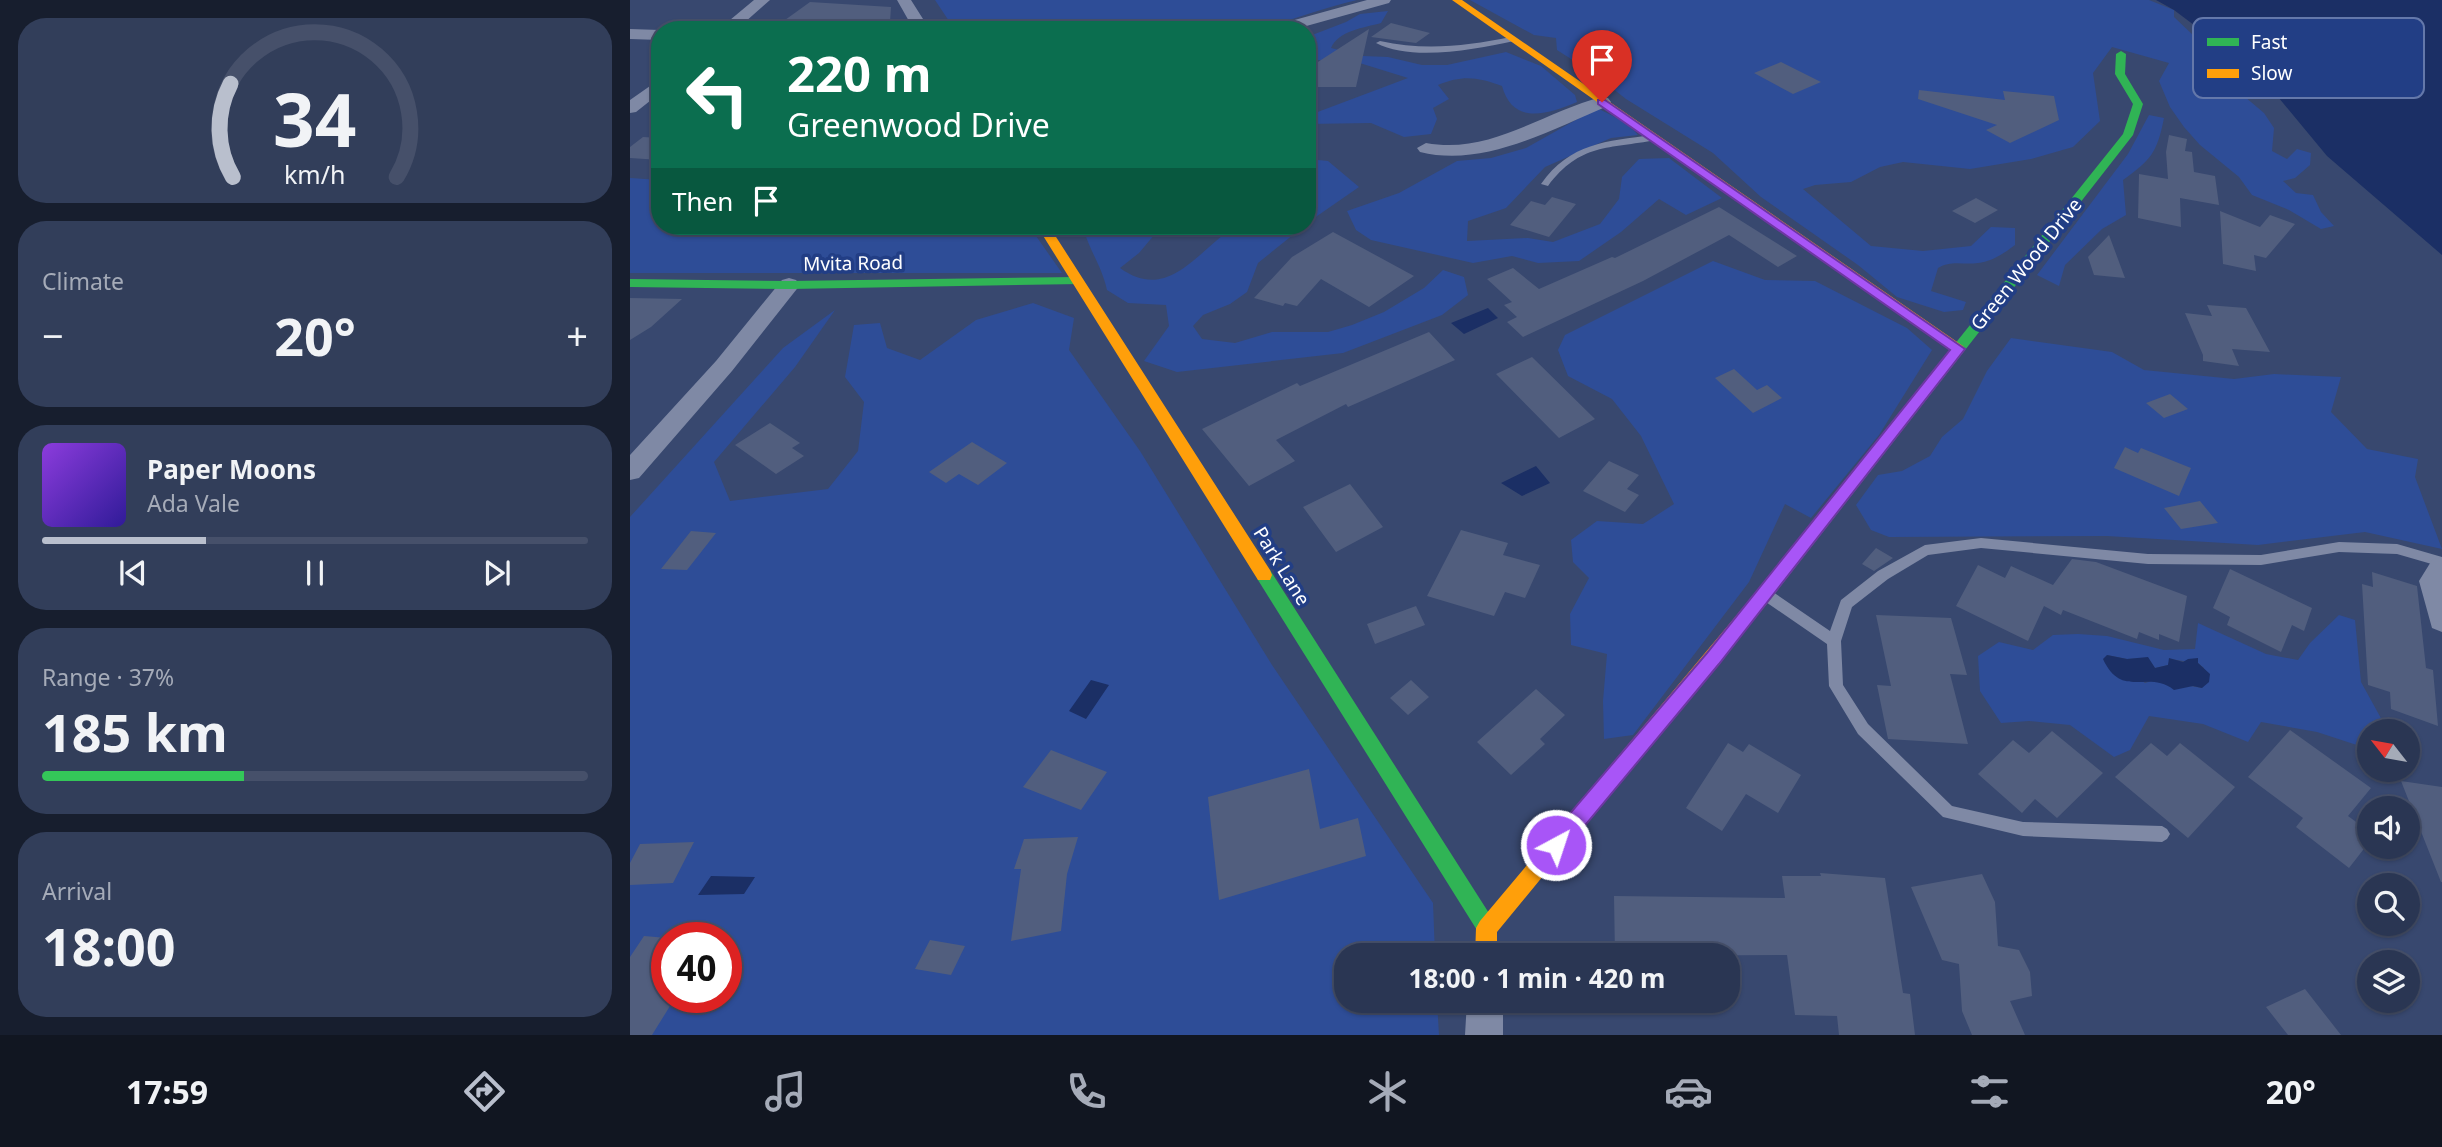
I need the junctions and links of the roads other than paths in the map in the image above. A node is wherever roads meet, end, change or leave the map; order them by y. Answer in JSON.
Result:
{"nodes":[{"id":1,"x":763,"y":0,"type":"edge"},
{"id":2,"x":904,"y":0,"type":"edge"},
{"id":3,"x":1384,"y":0,"type":"edge"},
{"id":4,"x":1456,"y":0,"type":"edge"},
{"id":5,"x":737,"y":21,"type":"edge"},
{"id":6,"x":917,"y":21,"type":"edge"},
{"id":7,"x":1307,"y":21,"type":"edge"},
{"id":8,"x":630,"y":34,"type":"edge"},
{"id":9,"x":651,"y":35,"type":"edge"},
{"id":10,"x":1511,"y":39,"type":"junction"},
{"id":11,"x":1380,"y":43,"type":"dead end"},
{"id":12,"x":2121,"y":54,"type":"dead end"},
{"id":13,"x":651,"y":91,"type":"edge"},
{"id":14,"x":1602,"y":102,"type":"junction"},
{"id":15,"x":630,"y":108,"type":"edge"},
{"id":16,"x":1653,"y":138,"type":"junction"},
{"id":17,"x":1426,"y":148,"type":"dead end"},
{"id":18,"x":1545,"y":184,"type":"dead end"},
{"id":19,"x":1049,"y":235,"type":"edge"},
{"id":20,"x":1077,"y":281,"type":"junction"},
{"id":21,"x":630,"y":283,"type":"edge"},
{"id":22,"x":789,"y":285,"type":"junction"},
{"id":23,"x":1958,"y":349,"type":"junction"},
{"id":24,"x":630,"y":471,"type":"edge"},
{"id":25,"x":2442,"y":562,"type":"edge"},
{"id":26,"x":2442,"y":568,"type":"edge"},
{"id":27,"x":1765,"y":594,"type":"junction"},
{"id":28,"x":2442,"y":620,"type":"edge"},
{"id":29,"x":1834,"y":641,"type":"junction"},
{"id":30,"x":2162,"y":834,"type":"dead end"},
{"id":31,"x":1487,"y":928,"type":"junction"},
{"id":32,"x":1486,"y":943,"type":"edge"},
{"id":33,"x":1485,"y":1013,"type":"edge"},
{"id":34,"x":1484,"y":1035,"type":"edge"}],
"edges":[{"from":1,"to":5,"type":"street"},
{"from":2,"to":6,"type":"street"},
{"from":3,"to":7,"type":"street"},
{"from":4,"to":10,"type":"street"},
{"from":8,"to":9,"type":"street"},
{"from":10,"to":11,"type":"lane"},
{"from":10,"to":14,"type":"street"},
{"from":12,"to":23,"type":"street","name":"Green Wood Drive"},
{"from":13,"to":15,"type":"street"},
{"from":14,"to":16,"type":"street"},
{"from":14,"to":17,"type":"street"},
{"from":16,"to":18,"type":"lane"},
{"from":16,"to":23,"type":"street"},
{"from":19,"to":20,"type":"street","name":"Park Lane"},
{"from":20,"to":22,"type":"street","name":"Mvita Road"},
{"from":20,"to":31,"type":"street","name":"Park Lane"},
{"from":21,"to":22,"type":"street","name":"Mvita Road"},
{"from":22,"to":24,"type":"street"},
{"from":23,"to":27,"type":"street","name":"Green Wood Drive"},
{"from":25,"to":29,"type":"lane"},
{"from":26,"to":28,"type":"street"},
{"from":27,"to":29,"type":"lane"},
{"from":27,"to":31,"type":"street","name":"Green Wood Drive"},
{"from":29,"to":30,"type":"lane"},
{"from":31,"to":32,"type":"street"},
{"from":33,"to":34,"type":"street"}]}
